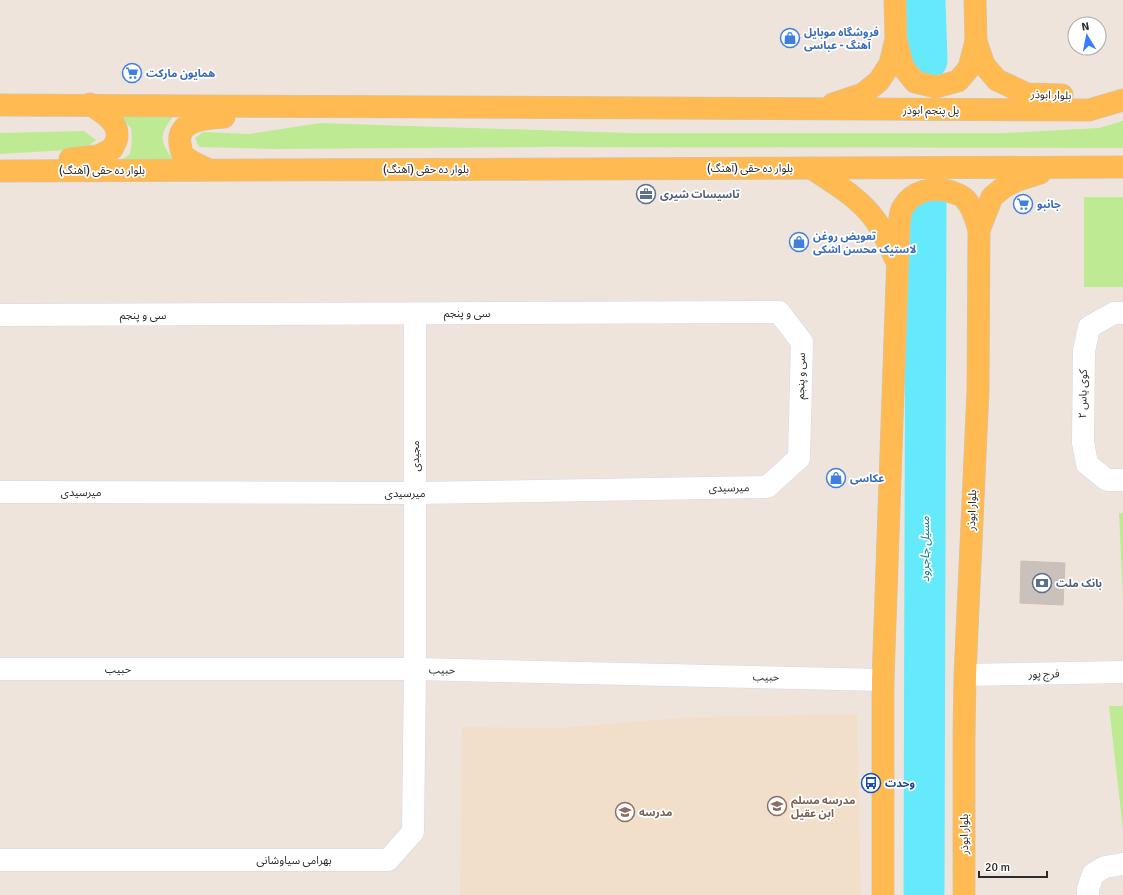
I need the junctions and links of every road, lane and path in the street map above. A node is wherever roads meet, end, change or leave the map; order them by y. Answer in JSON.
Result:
{"nodes":[{"id":1,"x":895,"y":0,"type":"edge"},
{"id":2,"x":975,"y":0,"type":"edge"},
{"id":3,"x":896,"y":39,"type":"junction"},
{"id":4,"x":976,"y":41,"type":"junction"},
{"id":5,"x":1123,"y":96,"type":"edge"},
{"id":6,"x":1123,"y":100,"type":"edge"},
{"id":7,"x":90,"y":104,"type":"junction"},
{"id":8,"x":0,"y":105,"type":"edge"},
{"id":9,"x":814,"y":109,"type":"junction"},
{"id":10,"x":276,"y":110,"type":"junction"},
{"id":11,"x":811,"y":168,"type":"junction"},
{"id":12,"x":1053,"y":168,"type":"junction"},
{"id":13,"x":1123,"y":168,"type":"edge"},
{"id":14,"x":209,"y":170,"type":"junction"},
{"id":15,"x":3,"y":171,"type":"edge"},
{"id":16,"x":979,"y":230,"type":"junction"},
{"id":17,"x":898,"y":264,"type":"junction"},
{"id":18,"x":1118,"y":313,"type":"edge"},
{"id":19,"x":414,"y":314,"type":"junction"},
{"id":20,"x":0,"y":315,"type":"edge"},
{"id":21,"x":799,"y":458,"type":"joint"},
{"id":22,"x":1115,"y":480,"type":"edge"},
{"id":23,"x":0,"y":492,"type":"edge"},
{"id":24,"x":415,"y":493,"type":"junction"},
{"id":25,"x":0,"y":669,"type":"edge"},
{"id":26,"x":415,"y":670,"type":"junction"},
{"id":27,"x":1123,"y":672,"type":"edge"},
{"id":28,"x":965,"y":675,"type":"junction"},
{"id":29,"x":883,"y":680,"type":"junction"},
{"id":30,"x":0,"y":860,"type":"edge"},
{"id":31,"x":1114,"y":865,"type":"edge"},
{"id":32,"x":883,"y":895,"type":"edge"},
{"id":33,"x":964,"y":895,"type":"edge"},
{"id":34,"x":1088,"y":895,"type":"edge"}],
"edges":[{"from":1,"to":3,"type":"main road"},
{"from":2,"to":4,"type":"main road","name":"بلوار ابوذر"},
{"from":3,"to":4,"type":"main road"},
{"from":3,"to":9,"type":"main road"},
{"from":4,"to":5,"type":"main road","name":"بلوار ابوذر"},
{"from":6,"to":9,"type":"main road","name":"پل پنجم ابوذر"},
{"from":7,"to":8,"type":"main road"},
{"from":7,"to":10,"type":"main road"},
{"from":7,"to":15,"type":"main road"},
{"from":9,"to":10,"type":"main road"},
{"from":10,"to":14,"type":"main road"},
{"from":11,"to":12,"type":"main road","name":"بلوار ده حقی (آهنگ)"},
{"from":11,"to":14,"type":"main road","name":"بلوار ده حقی (آهنگ)"},
{"from":11,"to":17,"type":"main road"},
{"from":12,"to":13,"type":"main road"},
{"from":12,"to":16,"type":"main road","name":"بلوار ابوذر"},
{"from":14,"to":15,"type":"main road","name":"بلوار ده حقی (آهنگ)"},
{"from":16,"to":17,"type":"main road"},
{"from":16,"to":28,"type":"main road","name":"بلوار ابوذر"},
{"from":17,"to":29,"type":"main road"},
{"from":18,"to":22,"type":"street","name":"کوی یاس ۲"},
{"from":19,"to":20,"type":"street","name":"سی و پنجم"},
{"from":19,"to":21,"type":"street","name":"سی و پنجم"},
{"from":19,"to":24,"type":"street","name":"مجیدی"},
{"from":21,"to":24,"type":"street","name":"میرسیدی"},
{"from":23,"to":24,"type":"street","name":"میرسیدی"},
{"from":24,"to":26,"type":"street","name":"مجیدی"},
{"from":25,"to":26,"type":"street","name":"حبیب"},
{"from":26,"to":29,"type":"street","name":"حبیب"},
{"from":26,"to":30,"type":"street","name":"بهرامی سیاوشانی"},
{"from":27,"to":28,"type":"street","name":"فرج پور"},
{"from":28,"to":33,"type":"main road","name":"بلوار ابوذر"},
{"from":29,"to":32,"type":"main road"},
{"from":31,"to":34,"type":"street"}]}
